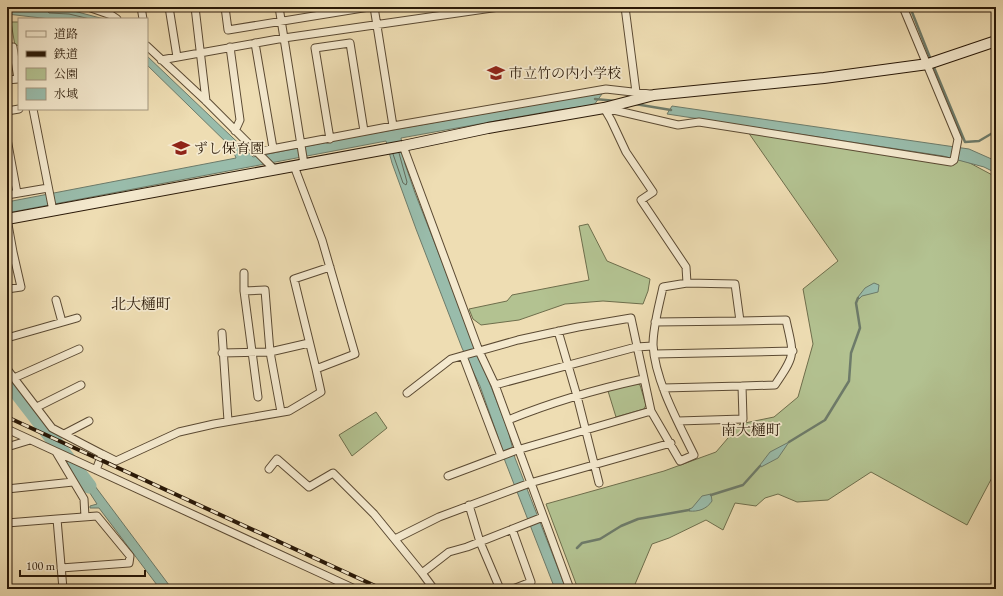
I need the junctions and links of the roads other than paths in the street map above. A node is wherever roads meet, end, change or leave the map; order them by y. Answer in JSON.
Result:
{"nodes":[{"id":1,"x":91,"y":7,"type":"edge"},
{"id":2,"x":112,"y":7,"type":"edge"},
{"id":3,"x":141,"y":7,"type":"edge"},
{"id":4,"x":169,"y":7,"type":"edge"},
{"id":5,"x":195,"y":7,"type":"edge"},
{"id":6,"x":225,"y":7,"type":"edge"},
{"id":7,"x":279,"y":7,"type":"edge"},
{"id":8,"x":369,"y":7,"type":"edge"},
{"id":9,"x":374,"y":7,"type":"edge"},
{"id":10,"x":499,"y":7,"type":"edge"},
{"id":11,"x":625,"y":7,"type":"edge"},
{"id":12,"x":902,"y":7,"type":"edge"},
{"id":13,"x":114,"y":17,"type":"edge"},
{"id":14,"x":143,"y":18,"type":"edge"},
{"id":15,"x":282,"y":21,"type":"junction"},
{"id":16,"x":377,"y":24,"type":"junction"},
{"id":17,"x":284,"y":38,"type":"junction"},
{"id":18,"x":996,"y":41,"type":"edge"},
{"id":19,"x":255,"y":43,"type":"junction"},
{"id":20,"x":148,"y":47,"type":"edge"},
{"id":21,"x":230,"y":47,"type":"junction"},
{"id":22,"x":7,"y":48,"type":"edge"},
{"id":23,"x":200,"y":52,"type":"junction"},
{"id":24,"x":177,"y":57,"type":"junction"},
{"id":25,"x":161,"y":60,"type":"junction"},
{"id":26,"x":928,"y":64,"type":"junction"},
{"id":27,"x":18,"y":68,"type":"edge"},
{"id":28,"x":7,"y":80,"type":"edge"},
{"id":29,"x":636,"y":92,"type":"junction"},
{"id":30,"x":654,"y":95,"type":"junction"},
{"id":31,"x":206,"y":101,"type":"junction"},
{"id":32,"x":604,"y":108,"type":"junction"},
{"id":33,"x":18,"y":109,"type":"edge"},
{"id":34,"x":33,"y":110,"type":"edge"},
{"id":35,"x":7,"y":111,"type":"edge"},
{"id":36,"x":393,"y":126,"type":"junction"},
{"id":37,"x":235,"y":130,"type":"junction"},
{"id":38,"x":364,"y":131,"type":"junction"},
{"id":39,"x":7,"y":138,"type":"edge"},
{"id":40,"x":330,"y":139,"type":"junction"},
{"id":41,"x":301,"y":144,"type":"junction"},
{"id":42,"x":403,"y":146,"type":"junction"},
{"id":43,"x":273,"y":148,"type":"junction"},
{"id":44,"x":257,"y":152,"type":"junction"},
{"id":45,"x":300,"y":163,"type":"junction"},
{"id":46,"x":271,"y":167,"type":"junction"},
{"id":47,"x":49,"y":190,"type":"junction"},
{"id":48,"x":17,"y":193,"type":"junction"},
{"id":49,"x":7,"y":195,"type":"edge"},
{"id":50,"x":53,"y":208,"type":"junction"},
{"id":51,"x":7,"y":219,"type":"edge"},
{"id":52,"x":10,"y":253,"type":"edge"},
{"id":53,"x":330,"y":267,"type":"junction"},
{"id":54,"x":244,"y":273,"type":"dead end"},
{"id":55,"x":687,"y":282,"type":"junction"},
{"id":56,"x":7,"y":289,"type":"edge"},
{"id":57,"x":244,"y":292,"type":"junction"},
{"id":58,"x":56,"y":300,"type":"dead end"},
{"id":59,"x":77,"y":318,"type":"dead end"},
{"id":60,"x":740,"y":321,"type":"junction"},
{"id":61,"x":62,"y":322,"type":"junction"},
{"id":62,"x":655,"y":322,"type":"junction"},
{"id":63,"x":558,"y":331,"type":"junction"},
{"id":64,"x":222,"y":333,"type":"dead end"},
{"id":65,"x":7,"y":338,"type":"edge"},
{"id":66,"x":309,"y":342,"type":"junction"},
{"id":67,"x":653,"y":346,"type":"junction"},
{"id":68,"x":636,"y":347,"type":"junction"},
{"id":69,"x":79,"y":349,"type":"dead end"},
{"id":70,"x":479,"y":351,"type":"junction"},
{"id":71,"x":793,"y":351,"type":"junction"},
{"id":72,"x":252,"y":352,"type":"junction"},
{"id":73,"x":270,"y":352,"type":"junction"},
{"id":74,"x":222,"y":353,"type":"junction"},
{"id":75,"x":655,"y":354,"type":"junction"},
{"id":76,"x":463,"y":356,"type":"junction"},
{"id":77,"x":567,"y":365,"type":"junction"},
{"id":78,"x":7,"y":369,"type":"edge"},
{"id":79,"x":316,"y":369,"type":"junction"},
{"id":80,"x":14,"y":378,"type":"junction"},
{"id":81,"x":644,"y":379,"type":"junction"},
{"id":82,"x":81,"y":385,"type":"dead end"},
{"id":83,"x":495,"y":385,"type":"junction"},
{"id":84,"x":742,"y":386,"type":"junction"},
{"id":85,"x":663,"y":388,"type":"junction"},
{"id":86,"x":407,"y":393,"type":"dead end"},
{"id":87,"x":577,"y":396,"type":"junction"},
{"id":88,"x":258,"y":397,"type":"dead end"},
{"id":89,"x":37,"y":407,"type":"junction"},
{"id":90,"x":650,"y":411,"type":"junction"},
{"id":91,"x":281,"y":412,"type":"junction"},
{"id":92,"x":508,"y":420,"type":"junction"},
{"id":93,"x":89,"y":421,"type":"dead end"},
{"id":94,"x":228,"y":421,"type":"junction"},
{"id":95,"x":678,"y":421,"type":"junction"},
{"id":96,"x":7,"y":429,"type":"edge"},
{"id":97,"x":586,"y":429,"type":"junction"},
{"id":98,"x":64,"y":434,"type":"junction"},
{"id":99,"x":30,"y":440,"type":"junction"},
{"id":100,"x":671,"y":443,"type":"junction"},
{"id":101,"x":7,"y":447,"type":"edge"},
{"id":102,"x":517,"y":450,"type":"junction"},
{"id":103,"x":60,"y":453,"type":"junction"},
{"id":104,"x":102,"y":454,"type":"junction"},
{"id":105,"x":500,"y":456,"type":"junction"},
{"id":106,"x":595,"y":464,"type":"junction"},
{"id":107,"x":269,"y":469,"type":"dead end"},
{"id":108,"x":96,"y":470,"type":"junction"},
{"id":109,"x":448,"y":476,"type":"dead end"},
{"id":110,"x":73,"y":482,"type":"junction"},
{"id":111,"x":530,"y":483,"type":"junction"},
{"id":112,"x":599,"y":484,"type":"dead end"},
{"id":113,"x":7,"y":489,"type":"edge"},
{"id":114,"x":469,"y":505,"type":"junction"},
{"id":115,"x":85,"y":517,"type":"junction"},
{"id":116,"x":543,"y":517,"type":"junction"},
{"id":117,"x":57,"y":519,"type":"junction"},
{"id":118,"x":7,"y":523,"type":"edge"},
{"id":119,"x":512,"y":529,"type":"junction"},
{"id":120,"x":395,"y":539,"type":"junction"},
{"id":121,"x":480,"y":542,"type":"junction"},
{"id":122,"x":61,"y":568,"type":"junction"},
{"id":123,"x":422,"y":573,"type":"junction"},
{"id":124,"x":63,"y":589,"type":"edge"},
{"id":125,"x":355,"y":589,"type":"edge"},
{"id":126,"x":431,"y":589,"type":"edge"},
{"id":127,"x":500,"y":589,"type":"edge"},
{"id":128,"x":513,"y":589,"type":"edge"},
{"id":129,"x":570,"y":589,"type":"edge"}],
"edges":[{"from":1,"to":13,"type":"street"},
{"from":2,"to":13,"type":"street"},
{"from":3,"to":14,"type":"street"},
{"from":4,"to":24,"type":"street"},
{"from":5,"to":23,"type":"street"},
{"from":6,"to":15,"type":"street"},
{"from":7,"to":15,"type":"street"},
{"from":8,"to":15,"type":"street"},
{"from":9,"to":16,"type":"street"},
{"from":10,"to":16,"type":"street"},
{"from":11,"to":29,"type":"street"},
{"from":12,"to":26,"type":"street"},
{"from":15,"to":17,"type":"street"},
{"from":16,"to":17,"type":"street"},
{"from":16,"to":36,"type":"street"},
{"from":17,"to":19,"type":"street"},
{"from":17,"to":41,"type":"street"},
{"from":18,"to":26,"type":"street"},
{"from":19,"to":21,"type":"street"},
{"from":19,"to":43,"type":"street"},
{"from":20,"to":25,"type":"street"},
{"from":21,"to":23,"type":"street"},
{"from":21,"to":37,"type":"street"},
{"from":22,"to":27,"type":"street"},
{"from":23,"to":24,"type":"street"},
{"from":23,"to":31,"type":"street"},
{"from":24,"to":25,"type":"street"},
{"from":25,"to":31,"type":"street"},
{"from":26,"to":30,"type":"street"},
{"from":26,"to":32,"type":"street"},
{"from":27,"to":28,"type":"street"},
{"from":29,"to":30,"type":"street"},
{"from":29,"to":36,"type":"street"},
{"from":30,"to":32,"type":"street"},
{"from":31,"to":37,"type":"street"},
{"from":32,"to":42,"type":"street"},
{"from":32,"to":55,"type":"street"},
{"from":33,"to":35,"type":"street"},
{"from":34,"to":47,"type":"street"},
{"from":36,"to":38,"type":"street"},
{"from":37,"to":44,"type":"street"},
{"from":38,"to":40,"type":"street"},
{"from":38,"to":40,"type":"street"},
{"from":39,"to":48,"type":"street"},
{"from":40,"to":41,"type":"street"},
{"from":41,"to":43,"type":"street"},
{"from":41,"to":45,"type":"street"},
{"from":42,"to":45,"type":"street"},
{"from":42,"to":70,"type":"street"},
{"from":43,"to":44,"type":"street"},
{"from":44,"to":46,"type":"street"},
{"from":45,"to":46,"type":"street"},
{"from":45,"to":53,"type":"street"},
{"from":46,"to":50,"type":"street"},
{"from":47,"to":48,"type":"street"},
{"from":47,"to":50,"type":"street"},
{"from":48,"to":49,"type":"street"},
{"from":50,"to":51,"type":"street"},
{"from":51,"to":52,"type":"street"},
{"from":52,"to":56,"type":"street"},
{"from":53,"to":66,"type":"street"},
{"from":53,"to":79,"type":"street"},
{"from":54,"to":57,"type":"street"},
{"from":55,"to":60,"type":"street"},
{"from":55,"to":62,"type":"street"},
{"from":57,"to":72,"type":"street"},
{"from":57,"to":73,"type":"street"},
{"from":58,"to":61,"type":"street"},
{"from":59,"to":61,"type":"street"},
{"from":60,"to":62,"type":"street"},
{"from":60,"to":71,"type":"street"},
{"from":61,"to":65,"type":"street"},
{"from":62,"to":67,"type":"street"},
{"from":63,"to":68,"type":"street"},
{"from":63,"to":70,"type":"street"},
{"from":63,"to":77,"type":"street"},
{"from":64,"to":74,"type":"street"},
{"from":66,"to":73,"type":"street"},
{"from":66,"to":79,"type":"street"},
{"from":67,"to":68,"type":"street"},
{"from":67,"to":75,"type":"street"},
{"from":68,"to":77,"type":"street"},
{"from":68,"to":81,"type":"street"},
{"from":69,"to":80,"type":"street"},
{"from":70,"to":76,"type":"street"},
{"from":70,"to":83,"type":"street"},
{"from":71,"to":75,"type":"street"},
{"from":71,"to":84,"type":"street"},
{"from":72,"to":73,"type":"street"},
{"from":72,"to":74,"type":"street"},
{"from":72,"to":88,"type":"street"},
{"from":73,"to":91,"type":"street"},
{"from":74,"to":94,"type":"street"},
{"from":75,"to":85,"type":"street"},
{"from":76,"to":86,"type":"street"},
{"from":76,"to":105,"type":"street"},
{"from":77,"to":83,"type":"street"},
{"from":77,"to":87,"type":"street"},
{"from":78,"to":80,"type":"street"},
{"from":79,"to":91,"type":"street"},
{"from":80,"to":89,"type":"street"},
{"from":81,"to":87,"type":"street"},
{"from":81,"to":90,"type":"street"},
{"from":82,"to":89,"type":"street"},
{"from":83,"to":92,"type":"street"},
{"from":84,"to":85,"type":"street"},
{"from":84,"to":95,"type":"street"},
{"from":85,"to":95,"type":"street"},
{"from":87,"to":92,"type":"street"},
{"from":87,"to":97,"type":"street"},
{"from":89,"to":98,"type":"street"},
{"from":90,"to":97,"type":"street"},
{"from":90,"to":100,"type":"street"},
{"from":91,"to":94,"type":"street"},
{"from":92,"to":102,"type":"street"},
{"from":93,"to":98,"type":"street"},
{"from":94,"to":104,"type":"street"},
{"from":95,"to":100,"type":"street"},
{"from":96,"to":99,"type":"street"},
{"from":97,"to":102,"type":"street"},
{"from":97,"to":106,"type":"street"},
{"from":98,"to":104,"type":"street"},
{"from":99,"to":101,"type":"street"},
{"from":99,"to":103,"type":"street"},
{"from":100,"to":106,"type":"street"},
{"from":102,"to":105,"type":"street"},
{"from":102,"to":111,"type":"street"},
{"from":103,"to":108,"type":"street"},
{"from":103,"to":110,"type":"street"},
{"from":104,"to":108,"type":"street"},
{"from":105,"to":109,"type":"street"},
{"from":106,"to":111,"type":"street"},
{"from":106,"to":112,"type":"street"},
{"from":107,"to":120,"type":"street"},
{"from":108,"to":125,"type":"street"},
{"from":110,"to":113,"type":"street"},
{"from":110,"to":115,"type":"street"},
{"from":111,"to":114,"type":"street"},
{"from":111,"to":116,"type":"street"},
{"from":114,"to":120,"type":"street"},
{"from":114,"to":121,"type":"street"},
{"from":115,"to":117,"type":"street"},
{"from":115,"to":122,"type":"street"},
{"from":116,"to":119,"type":"street"},
{"from":116,"to":129,"type":"street"},
{"from":117,"to":118,"type":"street"},
{"from":117,"to":122,"type":"street"},
{"from":119,"to":121,"type":"street"},
{"from":119,"to":128,"type":"street"},
{"from":120,"to":123,"type":"street"},
{"from":121,"to":123,"type":"street"},
{"from":121,"to":127,"type":"street"},
{"from":122,"to":124,"type":"street"},
{"from":123,"to":126,"type":"street"}]}
